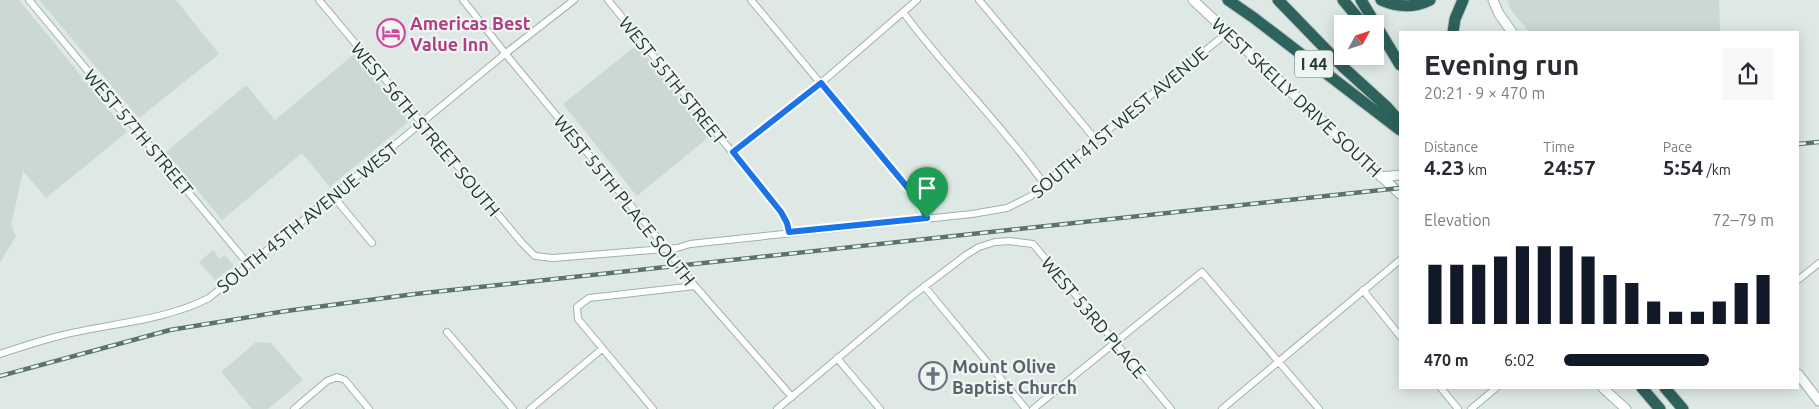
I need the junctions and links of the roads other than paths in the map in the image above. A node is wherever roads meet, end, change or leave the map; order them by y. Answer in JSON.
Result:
{"nodes":[{"id":1,"x":29,"y":0,"type":"edge"},
{"id":2,"x":319,"y":0,"type":"edge"},
{"id":3,"x":463,"y":0,"type":"edge"},
{"id":4,"x":574,"y":0,"type":"edge"},
{"id":5,"x":608,"y":0,"type":"edge"},
{"id":6,"x":751,"y":0,"type":"edge"},
{"id":7,"x":917,"y":0,"type":"edge"},
{"id":8,"x":979,"y":0,"type":"edge"},
{"id":9,"x":1193,"y":0,"type":"edge"},
{"id":10,"x":1228,"y":0,"type":"edge"},
{"id":11,"x":1278,"y":0,"type":"edge"},
{"id":12,"x":1343,"y":0,"type":"edge"},
{"id":13,"x":1361,"y":0,"type":"edge"},
{"id":14,"x":1381,"y":0,"type":"edge"},
{"id":15,"x":1430,"y":0,"type":"edge"},
{"id":16,"x":1463,"y":0,"type":"edge"},
{"id":17,"x":1493,"y":0,"type":"edge"},
{"id":18,"x":903,"y":12,"type":"junction"},
{"id":19,"x":1356,"y":15,"type":"edge"},
{"id":20,"x":1453,"y":31,"type":"edge"},
{"id":21,"x":1511,"y":31,"type":"edge"},
{"id":22,"x":1228,"y":32,"type":"junction"},
{"id":23,"x":1384,"y":48,"type":"edge"},
{"id":24,"x":506,"y":53,"type":"junction"},
{"id":25,"x":1399,"y":64,"type":"edge"},
{"id":26,"x":1399,"y":65,"type":"edge"},
{"id":27,"x":821,"y":83,"type":"junction"},
{"id":28,"x":1399,"y":121,"type":"edge"},
{"id":29,"x":422,"y":124,"type":"junction"},
{"id":30,"x":1399,"y":129,"type":"edge"},
{"id":31,"x":1096,"y":140,"type":"junction"},
{"id":32,"x":733,"y":152,"type":"junction"},
{"id":33,"x":1399,"y":175,"type":"edge"},
{"id":34,"x":1380,"y":177,"type":"junction"},
{"id":35,"x":1045,"y":186,"type":"junction"},
{"id":36,"x":1399,"y":193,"type":"edge"},
{"id":37,"x":333,"y":196,"type":"junction"},
{"id":38,"x":927,"y":218,"type":"junction"},
{"id":39,"x":789,"y":232,"type":"junction"},
{"id":40,"x":372,"y":243,"type":"dead end"},
{"id":41,"x":666,"y":248,"type":"junction"},
{"id":42,"x":535,"y":256,"type":"joint"},
{"id":43,"x":1399,"y":261,"type":"edge"},
{"id":44,"x":1819,"y":263,"type":"edge"},
{"id":45,"x":248,"y":264,"type":"junction"},
{"id":46,"x":1799,"y":279,"type":"edge"},
{"id":47,"x":695,"y":286,"type":"junction"},
{"id":48,"x":924,"y":286,"type":"junction"},
{"id":49,"x":1363,"y":290,"type":"junction"},
{"id":50,"x":447,"y":332,"type":"dead end"},
{"id":51,"x":1399,"y":335,"type":"edge"},
{"id":52,"x":1116,"y":341,"type":"junction"},
{"id":53,"x":602,"y":349,"type":"junction"},
{"id":54,"x":0,"y":354,"type":"edge"},
{"id":55,"x":837,"y":358,"type":"junction"},
{"id":56,"x":1279,"y":361,"type":"junction"},
{"id":57,"x":1799,"y":375,"type":"edge"},
{"id":58,"x":1442,"y":389,"type":"edge"},
{"id":59,"x":1495,"y":389,"type":"edge"},
{"id":60,"x":1604,"y":389,"type":"edge"},
{"id":61,"x":1643,"y":389,"type":"edge"},
{"id":62,"x":1666,"y":389,"type":"edge"},
{"id":63,"x":792,"y":397,"type":"junction"},
{"id":64,"x":1819,"y":401,"type":"edge"},
{"id":65,"x":294,"y":409,"type":"edge"},
{"id":66,"x":369,"y":409,"type":"edge"},
{"id":67,"x":513,"y":409,"type":"edge"},
{"id":68,"x":530,"y":409,"type":"edge"},
{"id":69,"x":653,"y":409,"type":"edge"},
{"id":70,"x":777,"y":409,"type":"edge"},
{"id":71,"x":880,"y":409,"type":"edge"},
{"id":72,"x":1026,"y":409,"type":"edge"},
{"id":73,"x":1033,"y":409,"type":"edge"},
{"id":74,"x":1171,"y":409,"type":"edge"},
{"id":75,"x":1222,"y":409,"type":"edge"},
{"id":76,"x":1318,"y":409,"type":"edge"},
{"id":77,"x":1458,"y":409,"type":"edge"},
{"id":78,"x":1471,"y":409,"type":"edge"},
{"id":79,"x":1626,"y":409,"type":"edge"},
{"id":80,"x":1660,"y":409,"type":"edge"},
{"id":81,"x":1683,"y":409,"type":"edge"}],
"edges":[{"from":1,"to":45,"type":"street","name":"WEST 57TH STREET"},
{"from":2,"to":29,"type":"street","name":"WEST 56TH STREET SOUTH"},
{"from":3,"to":24,"type":"street","name":"WEST 55TH PLACE SOUTH"},
{"from":4,"to":24,"type":"street","name":"SOUTH 45TH AVENUE WEST"},
{"from":5,"to":32,"type":"street","name":"WEST 55TH STREET"},
{"from":6,"to":27,"type":"street"},
{"from":7,"to":18,"type":"street"},
{"from":8,"to":31,"type":"street"},
{"from":9,"to":22,"type":"street","name":"WEST SKELLY DRIVE SOUTH"},
{"from":10,"to":30,"type":"highway","number":"I 44"},
{"from":11,"to":28,"type":"highway"},
{"from":12,"to":19,"type":"highway"},
{"from":13,"to":25,"type":"highway"},
{"from":14,"to":15,"type":"highway"},
{"from":16,"to":20,"type":"highway"},
{"from":17,"to":21,"type":"street"},
{"from":18,"to":27,"type":"street"},
{"from":18,"to":35,"type":"street"},
{"from":22,"to":31,"type":"street","name":"SOUTH 41ST WEST AVENUE"},
{"from":22,"to":34,"type":"street","name":"WEST SKELLY DRIVE SOUTH"},
{"from":23,"to":26,"type":"highway"},
{"from":24,"to":29,"type":"street","name":"SOUTH 45TH AVENUE WEST"},
{"from":24,"to":41,"type":"street","name":"WEST 55TH PLACE SOUTH"},
{"from":27,"to":32,"type":"street"},
{"from":27,"to":38,"type":"street"},
{"from":29,"to":37,"type":"street","name":"SOUTH 45TH AVENUE WEST"},
{"from":29,"to":42,"type":"street","name":"WEST 56TH STREET SOUTH"},
{"from":31,"to":35,"type":"street","name":"SOUTH 41ST WEST AVENUE"},
{"from":32,"to":39,"type":"street","name":"WEST 55TH STREET"},
{"from":33,"to":34,"type":"street"},
{"from":34,"to":36,"type":"street","name":"WEST SKELLY DRIVE SOUTH"},
{"from":35,"to":38,"type":"street","name":"SOUTH 41ST WEST AVENUE"},
{"from":37,"to":40,"type":"street"},
{"from":37,"to":45,"type":"street","name":"SOUTH 45TH AVENUE WEST"},
{"from":38,"to":39,"type":"street","name":"SOUTH 41ST WEST AVENUE"},
{"from":39,"to":41,"type":"street","name":"SOUTH 41ST WEST AVENUE"},
{"from":41,"to":42,"type":"street","name":"SOUTH 41ST WEST AVENUE"},
{"from":41,"to":47,"type":"street","name":"WEST 55TH PLACE SOUTH"},
{"from":43,"to":49,"type":"street"},
{"from":44,"to":46,"type":"street"},
{"from":45,"to":54,"type":"street","name":"SOUTH 45TH AVENUE WEST"},
{"from":47,"to":53,"type":"street"},
{"from":47,"to":63,"type":"street","name":"WEST 55TH PLACE SOUTH"},
{"from":48,"to":52,"type":"street","name":"WEST 53RD PLACE"},
{"from":48,"to":55,"type":"street"},
{"from":48,"to":72,"type":"street"},
{"from":49,"to":51,"type":"street"},
{"from":49,"to":56,"type":"street"},
{"from":50,"to":67,"type":"street"},
{"from":52,"to":56,"type":"street"},
{"from":52,"to":73,"type":"street"},
{"from":52,"to":74,"type":"street","name":"WEST 53RD PLACE"},
{"from":53,"to":68,"type":"street"},
{"from":53,"to":69,"type":"street"},
{"from":55,"to":63,"type":"street"},
{"from":55,"to":71,"type":"street"},
{"from":56,"to":75,"type":"street"},
{"from":56,"to":76,"type":"street"},
{"from":57,"to":64,"type":"street"},
{"from":58,"to":77,"type":"street"},
{"from":59,"to":78,"type":"street"},
{"from":60,"to":79,"type":"street"},
{"from":61,"to":80,"type":"highway"},
{"from":62,"to":81,"type":"highway"},
{"from":63,"to":70,"type":"street"},
{"from":65,"to":66,"type":"street"}]}
